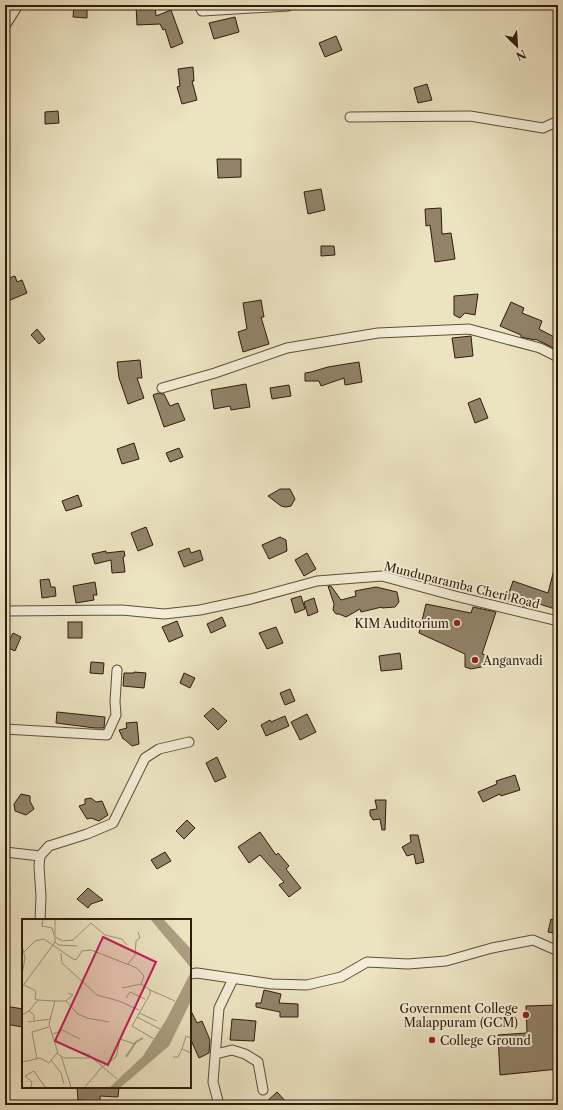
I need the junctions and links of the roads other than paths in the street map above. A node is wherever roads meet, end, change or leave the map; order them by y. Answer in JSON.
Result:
{"nodes":[{"id":1,"x":18,"y":5,"type":"edge"},
{"id":2,"x":199,"y":5,"type":"edge"},
{"id":3,"x":288,"y":6,"type":"dead end"},
{"id":4,"x":5,"y":26,"type":"edge"},
{"id":5,"x":350,"y":117,"type":"dead end"},
{"id":6,"x":558,"y":121,"type":"edge"},
{"id":7,"x":558,"y":357,"type":"edge"},
{"id":8,"x":162,"y":388,"type":"dead end"},
{"id":9,"x":5,"y":611,"type":"edge"},
{"id":10,"x":558,"y":621,"type":"edge"},
{"id":11,"x":117,"y":670,"type":"dead end"},
{"id":12,"x":5,"y":729,"type":"edge"},
{"id":13,"x":189,"y":742,"type":"dead end"},
{"id":14,"x":5,"y":852,"type":"edge"},
{"id":15,"x":40,"y":856,"type":"junction"},
{"id":16,"x":40,"y":919,"type":"edge"},
{"id":17,"x":558,"y":951,"type":"edge"},
{"id":18,"x":191,"y":974,"type":"edge"},
{"id":19,"x":233,"y":979,"type":"junction"},
{"id":20,"x":216,"y":1054,"type":"junction"},
{"id":21,"x":263,"y":1090,"type":"dead end"},
{"id":22,"x":219,"y":1105,"type":"edge"}],
"edges":[{"from":1,"to":4,"type":"street"},
{"from":2,"to":3,"type":"street"},
{"from":5,"to":6,"type":"street"},
{"from":7,"to":8,"type":"street"},
{"from":9,"to":10,"type":"street","name":"Munduparamba Cheri Road"},
{"from":11,"to":12,"type":"street"},
{"from":13,"to":15,"type":"street"},
{"from":14,"to":15,"type":"street"},
{"from":15,"to":16,"type":"street"},
{"from":17,"to":19,"type":"street"},
{"from":18,"to":19,"type":"street"},
{"from":19,"to":20,"type":"street"},
{"from":20,"to":21,"type":"street"},
{"from":20,"to":22,"type":"street"}]}
